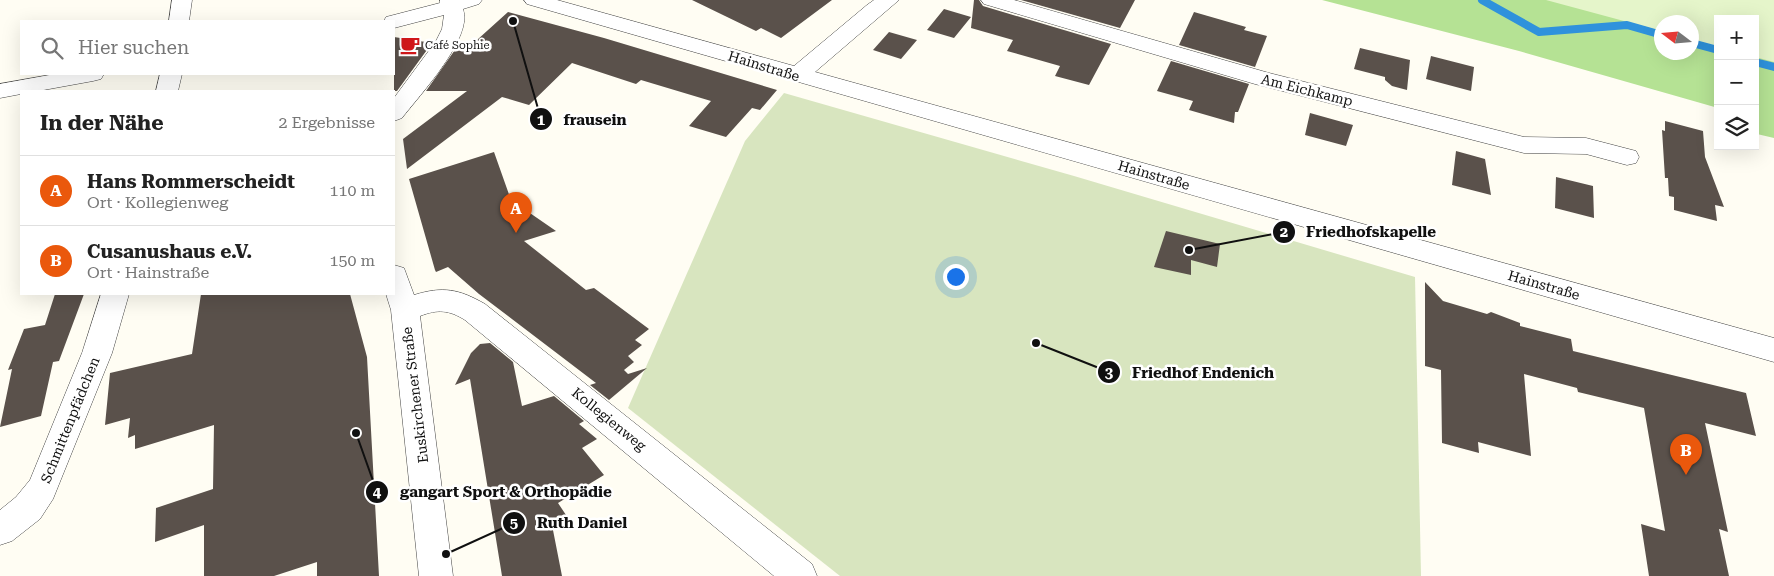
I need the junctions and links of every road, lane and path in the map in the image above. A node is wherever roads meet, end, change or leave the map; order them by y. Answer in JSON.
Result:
{"nodes":[{"id":1,"x":182,"y":0,"type":"edge"},
{"id":2,"x":534,"y":0,"type":"edge"},
{"id":3,"x":889,"y":0,"type":"edge"},
{"id":4,"x":991,"y":0,"type":"edge"},
{"id":5,"x":458,"y":2,"type":"edge"},
{"id":6,"x":179,"y":20,"type":"edge"},
{"id":7,"x":395,"y":22,"type":"edge"},
{"id":8,"x":88,"y":75,"type":"edge"},
{"id":9,"x":171,"y":75,"type":"edge"},
{"id":10,"x":797,"y":75,"type":"junction"},
{"id":11,"x":167,"y":90,"type":"edge"},
{"id":12,"x":0,"y":91,"type":"edge"},
{"id":13,"x":395,"y":112,"type":"edge"},
{"id":14,"x":1627,"y":157,"type":"dead end"},
{"id":15,"x":395,"y":278,"type":"edge"},
{"id":16,"x":115,"y":295,"type":"edge"},
{"id":17,"x":405,"y":310,"type":"junction"},
{"id":18,"x":1774,"y":350,"type":"edge"},
{"id":19,"x":0,"y":530,"type":"edge"},
{"id":20,"x":436,"y":576,"type":"edge"},
{"id":21,"x":800,"y":576,"type":"edge"}],
"edges":[{"from":1,"to":6,"type":"street"},
{"from":2,"to":10,"type":"street","name":"Hainstraße"},
{"from":3,"to":10,"type":"street"},
{"from":4,"to":14,"type":"street","name":"Am Eichkamp"},
{"from":5,"to":7,"type":"street"},
{"from":5,"to":13,"type":"street"},
{"from":8,"to":12,"type":"street"},
{"from":9,"to":11,"type":"street"},
{"from":10,"to":18,"type":"street","name":"Hainstraße"},
{"from":15,"to":17,"type":"street","name":"Euskirchener Straße"},
{"from":16,"to":19,"type":"street","name":"Schmittenpfädchen"},
{"from":17,"to":20,"type":"street","name":"Euskirchener Straße"},
{"from":17,"to":21,"type":"street","name":"Kollegienweg"}]}
